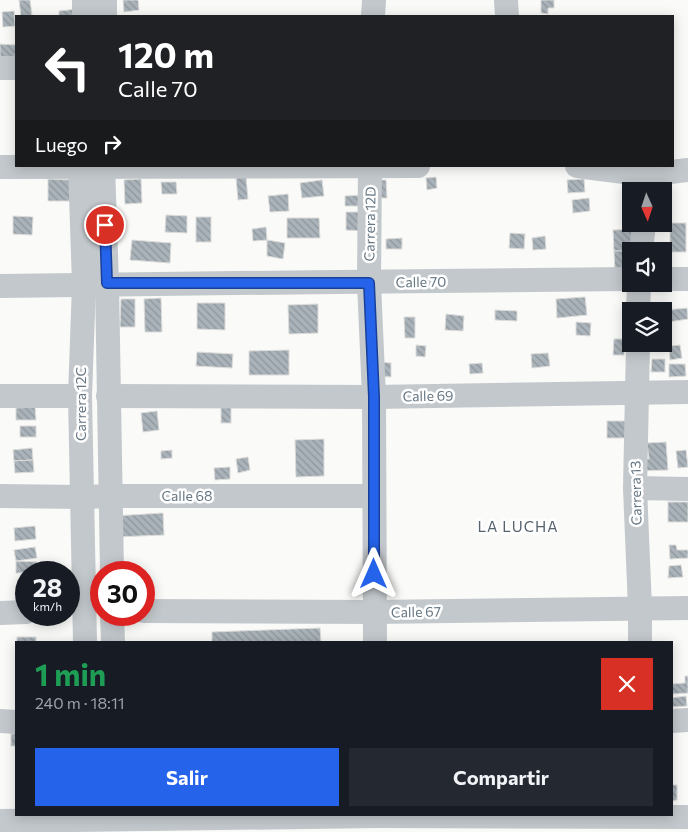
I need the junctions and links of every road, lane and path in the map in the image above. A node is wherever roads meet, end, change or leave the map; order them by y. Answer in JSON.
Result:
{"nodes":[{"id":1,"x":84,"y":0,"type":"edge"},
{"id":2,"x":105,"y":0,"type":"edge"},
{"id":3,"x":374,"y":0,"type":"edge"},
{"id":4,"x":506,"y":0,"type":"edge"},
{"id":5,"x":84,"y":15,"type":"edge"},
{"id":6,"x":105,"y":15,"type":"edge"},
{"id":7,"x":373,"y":15,"type":"edge"},
{"id":8,"x":507,"y":15,"type":"edge"},
{"id":9,"x":0,"y":68,"type":"edge"},
{"id":10,"x":15,"y":68,"type":"edge"},
{"id":11,"x":0,"y":167,"type":"edge"},
{"id":12,"x":15,"y":167,"type":"edge"},
{"id":13,"x":80,"y":167,"type":"edge"},
{"id":14,"x":103,"y":167,"type":"edge"},
{"id":15,"x":370,"y":167,"type":"edge"},
{"id":16,"x":582,"y":167,"type":"edge"},
{"id":17,"x":688,"y":170,"type":"edge"},
{"id":18,"x":643,"y":182,"type":"edge"},
{"id":19,"x":650,"y":182,"type":"edge"},
{"id":20,"x":622,"y":279,"type":"edge"},
{"id":21,"x":672,"y":279,"type":"edge"},
{"id":22,"x":688,"y":279,"type":"edge"},
{"id":23,"x":107,"y":283,"type":"junction"},
{"id":24,"x":369,"y":283,"type":"junction"},
{"id":25,"x":84,"y":284,"type":"junction"},
{"id":26,"x":0,"y":286,"type":"edge"},
{"id":27,"x":638,"y":352,"type":"edge"},
{"id":28,"x":636,"y":392,"type":"junction"},
{"id":29,"x":688,"y":392,"type":"edge"},
{"id":30,"x":0,"y":396,"type":"edge"},
{"id":31,"x":80,"y":396,"type":"junction"},
{"id":32,"x":108,"y":396,"type":"junction"},
{"id":33,"x":374,"y":397,"type":"junction"},
{"id":34,"x":635,"y":488,"type":"junction"},
{"id":35,"x":688,"y":489,"type":"edge"},
{"id":36,"x":0,"y":496,"type":"edge"},
{"id":37,"x":110,"y":496,"type":"junction"},
{"id":38,"x":374,"y":496,"type":"junction"},
{"id":39,"x":83,"y":497,"type":"junction"},
{"id":40,"x":112,"y":561,"type":"edge"},
{"id":41,"x":640,"y":608,"type":"junction"},
{"id":42,"x":688,"y":608,"type":"edge"},
{"id":43,"x":85,"y":611,"type":"edge"},
{"id":44,"x":155,"y":611,"type":"edge"},
{"id":45,"x":15,"y":612,"type":"edge"},
{"id":46,"x":374,"y":612,"type":"junction"},
{"id":47,"x":0,"y":613,"type":"edge"},
{"id":48,"x":112,"y":626,"type":"edge"},
{"id":49,"x":86,"y":641,"type":"edge"},
{"id":50,"x":113,"y":641,"type":"edge"},
{"id":51,"x":374,"y":641,"type":"edge"},
{"id":52,"x":640,"y":641,"type":"edge"},
{"id":53,"x":673,"y":720,"type":"edge"},
{"id":54,"x":688,"y":720,"type":"edge"},
{"id":55,"x":0,"y":721,"type":"edge"},
{"id":56,"x":15,"y":722,"type":"edge"},
{"id":57,"x":688,"y":817,"type":"edge"},
{"id":58,"x":0,"y":821,"type":"edge"},
{"id":59,"x":379,"y":821,"type":"edge"},
{"id":60,"x":87,"y":822,"type":"edge"},
{"id":61,"x":115,"y":822,"type":"edge"},
{"id":62,"x":639,"y":822,"type":"edge"}],
"edges":[{"from":1,"to":5,"type":"street"},
{"from":2,"to":6,"type":"street"},
{"from":3,"to":7,"type":"street"},
{"from":4,"to":8,"type":"street"},
{"from":9,"to":10,"type":"street"},
{"from":11,"to":12,"type":"street"},
{"from":13,"to":25,"type":"street","name":"Carrera 12C"},
{"from":14,"to":23,"type":"street","name":"Carrera 12C"},
{"from":15,"to":24,"type":"street","name":"Carrera 12D"},
{"from":16,"to":18,"type":"street"},
{"from":17,"to":19,"type":"street"},
{"from":20,"to":24,"type":"street","name":"Calle 70"},
{"from":21,"to":22,"type":"street"},
{"from":23,"to":24,"type":"street","name":"Calle 70"},
{"from":23,"to":25,"type":"street","name":"Calle 70"},
{"from":23,"to":32,"type":"street","name":"Carrera 12C"},
{"from":24,"to":33,"type":"street","name":"Carrera 12D"},
{"from":25,"to":26,"type":"street","name":"Calle 70"},
{"from":25,"to":31,"type":"street","name":"Carrera 12C"},
{"from":27,"to":28,"type":"street","name":"Carrera 13"},
{"from":28,"to":29,"type":"street","name":"Calle 69"},
{"from":28,"to":33,"type":"street","name":"Calle 69"},
{"from":28,"to":34,"type":"street","name":"Carrera 13"},
{"from":30,"to":31,"type":"street"},
{"from":31,"to":39,"type":"street","name":"Carrera 12C"},
{"from":32,"to":33,"type":"street","name":"Calle 69"},
{"from":32,"to":37,"type":"street","name":"Carrera 12C"},
{"from":33,"to":38,"type":"street","name":"Carrera 12D"},
{"from":34,"to":35,"type":"street"},
{"from":34,"to":41,"type":"street","name":"Carrera 13"},
{"from":36,"to":39,"type":"street","name":"Calle 68"},
{"from":37,"to":38,"type":"street","name":"Calle 68"},
{"from":37,"to":39,"type":"street","name":"Calle 68"},
{"from":37,"to":40,"type":"street","name":"Carrera 12C"},
{"from":38,"to":46,"type":"street","name":"Carrera 12D"},
{"from":39,"to":43,"type":"street","name":"Carrera 12C"},
{"from":41,"to":42,"type":"street","name":"Calle 67"},
{"from":41,"to":46,"type":"street","name":"Calle 67"},
{"from":41,"to":52,"type":"street","name":"Carrera 13"},
{"from":43,"to":49,"type":"street","name":"Carrera 12C"},
{"from":44,"to":46,"type":"street","name":"Calle 67"},
{"from":45,"to":47,"type":"street"},
{"from":46,"to":51,"type":"street","name":"Carrera 12D"},
{"from":48,"to":50,"type":"street"},
{"from":53,"to":54,"type":"street"},
{"from":55,"to":56,"type":"street"},
{"from":57,"to":62,"type":"street"},
{"from":58,"to":60,"type":"street"},
{"from":59,"to":61,"type":"street"},
{"from":59,"to":62,"type":"street"},
{"from":60,"to":61,"type":"street"}]}
